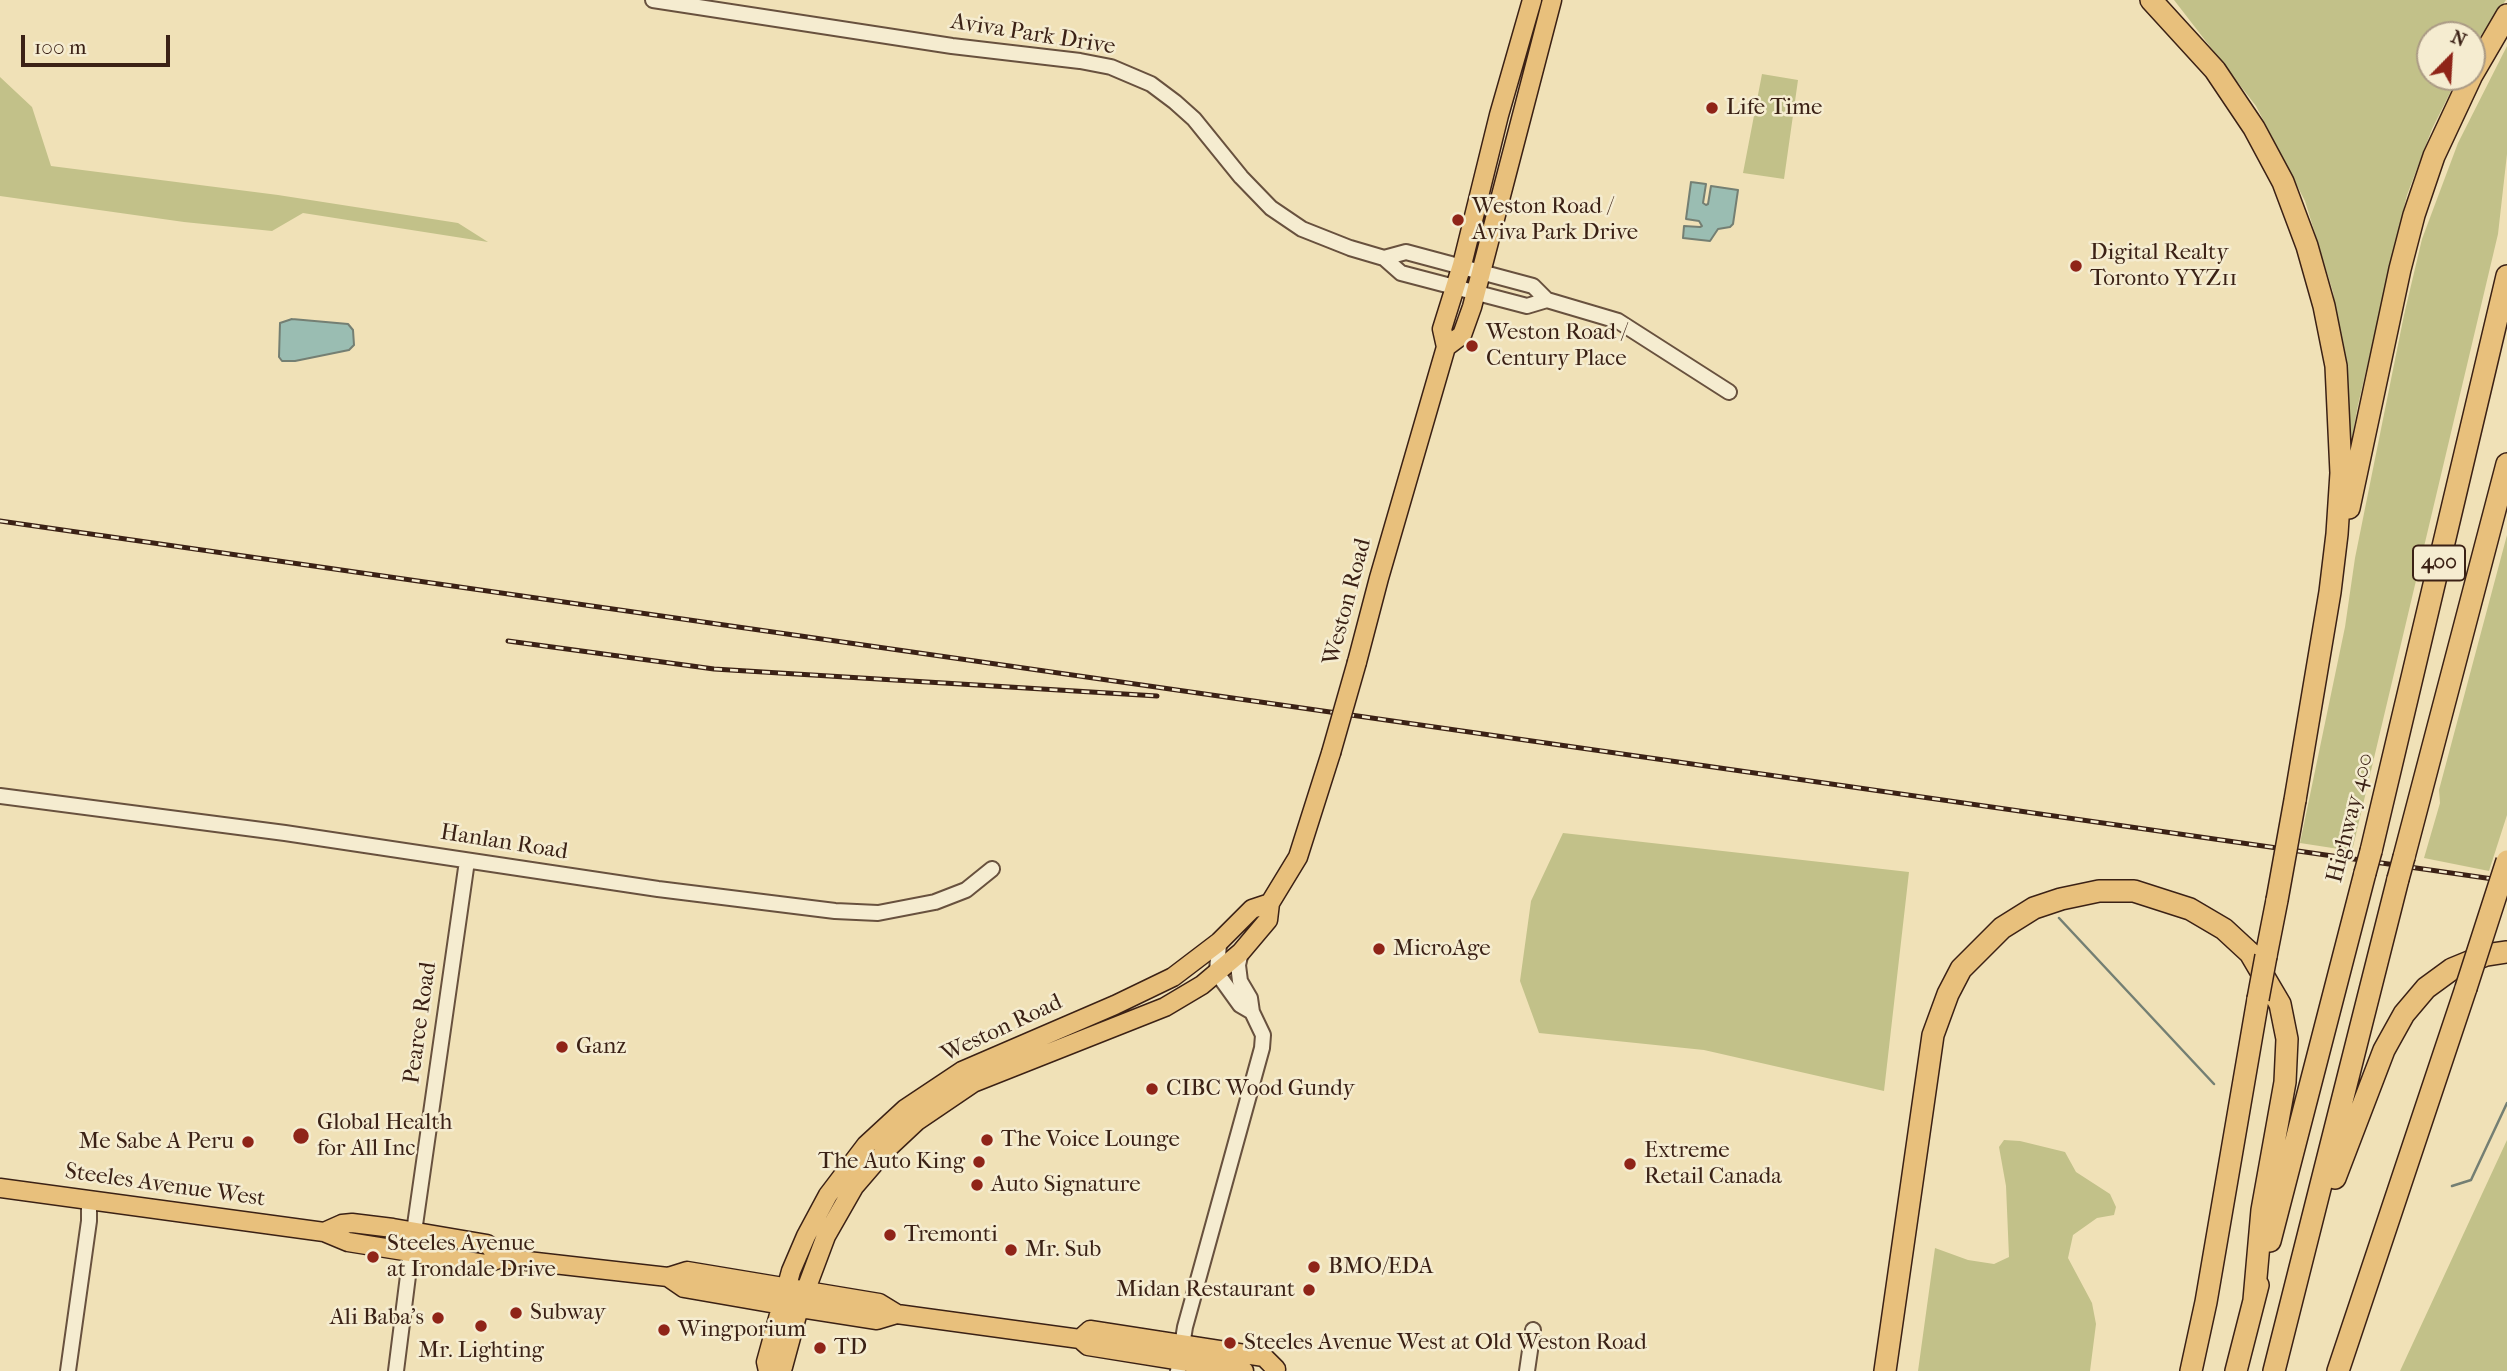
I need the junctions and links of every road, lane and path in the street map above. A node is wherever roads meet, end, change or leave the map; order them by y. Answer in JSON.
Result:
{"nodes":[{"id":1,"x":653,"y":0,"type":"edge"},
{"id":2,"x":1532,"y":0,"type":"edge"},
{"id":3,"x":1552,"y":0,"type":"edge"},
{"id":4,"x":2151,"y":0,"type":"edge"},
{"id":5,"x":2507,"y":15,"type":"edge"},
{"id":6,"x":2486,"y":52,"type":"edge"},
{"id":7,"x":2465,"y":91,"type":"edge"},
{"id":8,"x":1384,"y":258,"type":"junction"},
{"id":9,"x":1462,"y":265,"type":"junction"},
{"id":10,"x":1482,"y":271,"type":"junction"},
{"id":11,"x":2507,"y":276,"type":"edge"},
{"id":12,"x":1455,"y":285,"type":"junction"},
{"id":13,"x":1476,"y":292,"type":"junction"},
{"id":14,"x":1548,"y":300,"type":"junction"},
{"id":15,"x":1446,"y":347,"type":"junction"},
{"id":16,"x":1730,"y":392,"type":"dead end"},
{"id":17,"x":2507,"y":464,"type":"edge"},
{"id":18,"x":2330,"y":592,"type":"junction"},
{"id":19,"x":0,"y":796,"type":"edge"},
{"id":20,"x":467,"y":860,"type":"junction"},
{"id":21,"x":2507,"y":861,"type":"edge"},
{"id":22,"x":992,"y":869,"type":"dead end"},
{"id":23,"x":1270,"y":903,"type":"junction"},
{"id":24,"x":1219,"y":942,"type":"junction"},
{"id":25,"x":1241,"y":952,"type":"junction"},
{"id":26,"x":2507,"y":952,"type":"edge"},
{"id":27,"x":1217,"y":973,"type":"junction"},
{"id":28,"x":1252,"y":1012,"type":"junction"},
{"id":29,"x":0,"y":1188,"type":"edge"},
{"id":30,"x":89,"y":1201,"type":"junction"},
{"id":31,"x":324,"y":1232,"type":"junction"},
{"id":32,"x":414,"y":1233,"type":"junction"},
{"id":33,"x":411,"y":1252,"type":"junction"},
{"id":34,"x":500,"y":1258,"type":"junction"},
{"id":35,"x":2295,"y":1288,"type":"junction"},
{"id":36,"x":793,"y":1299,"type":"junction"},
{"id":37,"x":2254,"y":1300,"type":"junction"},
{"id":38,"x":1533,"y":1330,"type":"dead end"},
{"id":39,"x":1180,"y":1360,"type":"edge"},
{"id":40,"x":1889,"y":1364,"type":"edge"},
{"id":41,"x":1278,"y":1370,"type":"edge"},
{"id":42,"x":68,"y":1371,"type":"edge"},
{"id":43,"x":396,"y":1371,"type":"edge"},
{"id":44,"x":768,"y":1371,"type":"edge"},
{"id":45,"x":778,"y":1371,"type":"edge"},
{"id":46,"x":1244,"y":1371,"type":"edge"},
{"id":47,"x":1527,"y":1371,"type":"edge"},
{"id":48,"x":2191,"y":1371,"type":"edge"},
{"id":49,"x":2236,"y":1371,"type":"edge"},
{"id":50,"x":2274,"y":1371,"type":"edge"},
{"id":51,"x":2339,"y":1371,"type":"edge"}],
"edges":[{"from":1,"to":8,"type":"street","name":"Aviva Park Drive"},
{"from":2,"to":9,"type":"main road","name":"Weston Road"},
{"from":3,"to":10,"type":"main road","name":"Weston Road"},
{"from":4,"to":18,"type":"highway"},
{"from":5,"to":6,"type":"highway"},
{"from":7,"to":18,"type":"highway"},
{"from":8,"to":9,"type":"street","name":"Aviva Park Drive"},
{"from":8,"to":12,"type":"street","name":"Aviva Park Drive"},
{"from":9,"to":10,"type":"street","name":"Aviva Park Drive"},
{"from":9,"to":12,"type":"main road","name":"Weston Road"},
{"from":10,"to":13,"type":"main road","name":"Weston Road"},
{"from":10,"to":14,"type":"street","name":"Aviva Park Drive"},
{"from":11,"to":37,"type":"highway","name":"Highway 400","number":"400","bridge":true},
{"from":12,"to":13,"type":"street","name":"Aviva Park Drive"},
{"from":12,"to":15,"type":"main road","name":"Weston Road"},
{"from":13,"to":14,"type":"street","name":"Aviva Park Drive"},
{"from":13,"to":15,"type":"main road","name":"Weston Road"},
{"from":14,"to":16,"type":"street"},
{"from":15,"to":23,"type":"main road","name":"Weston Road","bridge":true},
{"from":17,"to":35,"type":"highway","number":"400","bridge":true},
{"from":18,"to":48,"type":"highway","bridge":true},
{"from":19,"to":20,"type":"street","name":"Hanlan Road"},
{"from":20,"to":22,"type":"street","name":"Hanlan Road"},
{"from":20,"to":32,"type":"street","name":"Pearce Road"},
{"from":21,"to":51,"type":"highway","bridge":true},
{"from":23,"to":24,"type":"main road","name":"Weston Road"},
{"from":23,"to":25,"type":"main road","name":"Weston Road"},
{"from":24,"to":27,"type":"street"},
{"from":24,"to":36,"type":"main road","name":"Weston Road"},
{"from":25,"to":27,"type":"main road","name":"Weston Road"},
{"from":25,"to":28,"type":"street"},
{"from":26,"to":35,"type":"highway"},
{"from":27,"to":28,"type":"street"},
{"from":27,"to":36,"type":"main road","name":"Weston Road"},
{"from":28,"to":39,"type":"street"},
{"from":29,"to":30,"type":"main road","name":"Steeles Avenue West"},
{"from":30,"to":31,"type":"main road","name":"Steeles Avenue West"},
{"from":30,"to":42,"type":"street"},
{"from":31,"to":32,"type":"main road","name":"Steeles Avenue West"},
{"from":31,"to":33,"type":"main road","name":"Steeles Avenue West"},
{"from":32,"to":33,"type":"main road"},
{"from":32,"to":34,"type":"main road","name":"Steeles Avenue West"},
{"from":33,"to":34,"type":"main road","name":"Steeles Avenue West"},
{"from":33,"to":43,"type":"street"},
{"from":34,"to":36,"type":"main road","name":"Steeles Avenue West"},
{"from":35,"to":50,"type":"highway","number":"400"},
{"from":36,"to":39,"type":"main road","name":"Steeles Avenue West"},
{"from":36,"to":44,"type":"main road","name":"Weston Road"},
{"from":36,"to":45,"type":"main road","name":"Weston Road"},
{"from":37,"to":40,"type":"highway"},
{"from":37,"to":49,"type":"highway","name":"Highway 400","number":"400"},
{"from":38,"to":47,"type":"street"},
{"from":39,"to":41,"type":"main road","name":"Steeles Avenue West"},
{"from":39,"to":46,"type":"main road","name":"Steeles Avenue West"}]}
